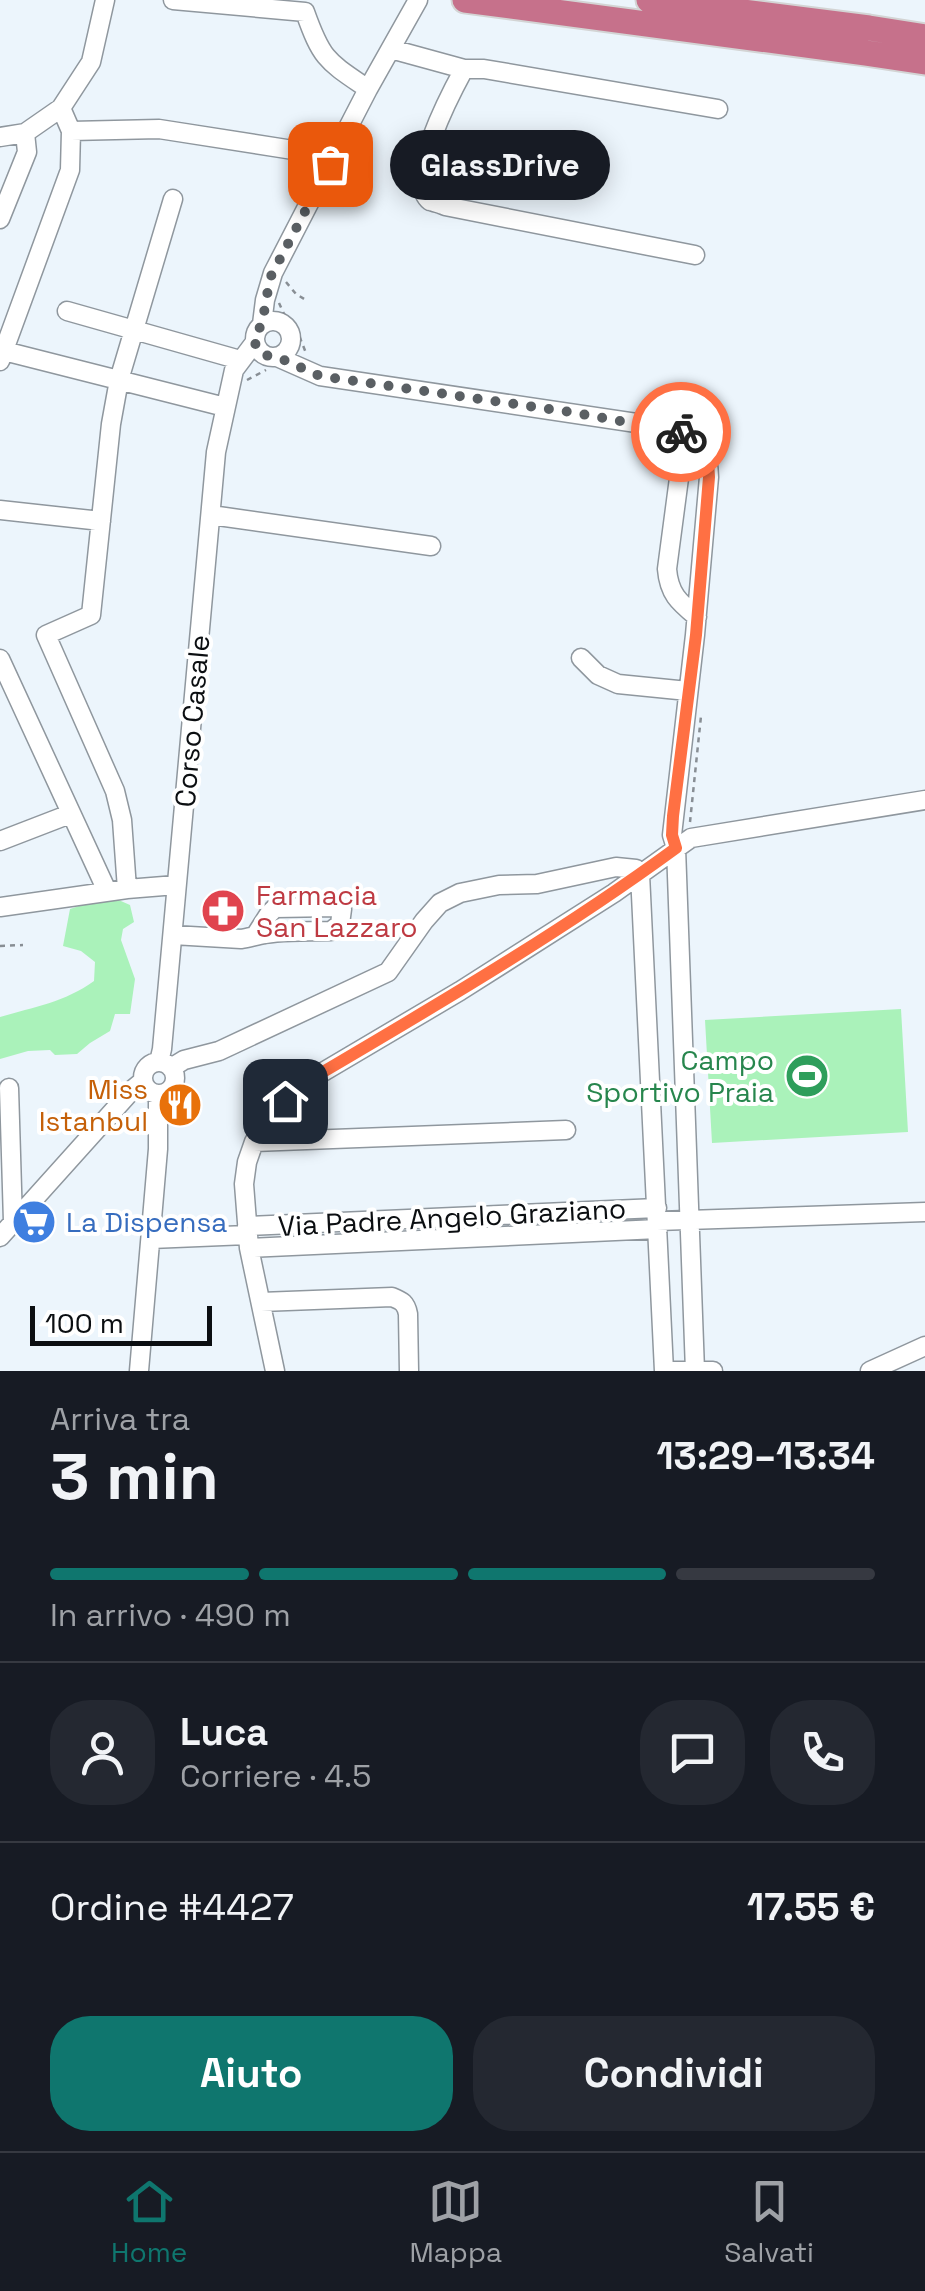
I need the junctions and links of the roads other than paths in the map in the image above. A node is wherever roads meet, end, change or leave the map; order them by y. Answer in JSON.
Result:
{"nodes":[{"id":1,"x":105,"y":0,"type":"edge"},
{"id":2,"x":173,"y":0,"type":"edge"},
{"id":3,"x":418,"y":0,"type":"edge"},
{"id":4,"x":466,"y":0,"type":"edge"},
{"id":5,"x":649,"y":0,"type":"edge"},
{"id":6,"x":925,"y":37,"type":"edge"},
{"id":7,"x":391,"y":50,"type":"junction"},
{"id":8,"x":925,"y":62,"type":"edge"},
{"id":9,"x":464,"y":69,"type":"junction"},
{"id":10,"x":368,"y":89,"type":"junction"},
{"id":11,"x":61,"y":108,"type":"junction"},
{"id":12,"x":718,"y":110,"type":"dead end"},
{"id":13,"x":71,"y":131,"type":"junction"},
{"id":14,"x":25,"y":132,"type":"junction"},
{"id":15,"x":0,"y":137,"type":"edge"},
{"id":16,"x":330,"y":164,"type":"junction"},
{"id":17,"x":172,"y":199,"type":"dead end"},
{"id":18,"x":0,"y":219,"type":"edge"},
{"id":19,"x":695,"y":255,"type":"dead end"},
{"id":20,"x":67,"y":312,"type":"dead end"},
{"id":21,"x":266,"y":330,"type":"junction"},
{"id":22,"x":134,"y":331,"type":"junction"},
{"id":23,"x":291,"y":341,"type":"junction"},
{"id":24,"x":2,"y":356,"type":"edge"},
{"id":25,"x":240,"y":360,"type":"junction"},
{"id":26,"x":273,"y":361,"type":"junction"},
{"id":27,"x":320,"y":376,"type":"junction"},
{"id":28,"x":119,"y":380,"type":"junction"},
{"id":29,"x":232,"y":381,"type":"junction"},
{"id":30,"x":225,"y":407,"type":"junction"},
{"id":31,"x":681,"y":463,"type":"dead end"},
{"id":32,"x":0,"y":510,"type":"edge"},
{"id":33,"x":211,"y":515,"type":"junction"},
{"id":34,"x":100,"y":522,"type":"junction"},
{"id":35,"x":431,"y":546,"type":"dead end"},
{"id":36,"x":697,"y":616,"type":"junction"},
{"id":37,"x":580,"y":658,"type":"dead end"},
{"id":38,"x":0,"y":659,"type":"edge"},
{"id":39,"x":686,"y":700,"type":"junction"},
{"id":40,"x":925,"y":800,"type":"edge"},
{"id":41,"x":70,"y":814,"type":"junction"},
{"id":42,"x":0,"y":841,"type":"edge"},
{"id":43,"x":676,"y":848,"type":"junction"},
{"id":44,"x":583,"y":874,"type":"junction"},
{"id":45,"x":640,"y":874,"type":"junction"},
{"id":46,"x":176,"y":885,"type":"junction"},
{"id":47,"x":127,"y":889,"type":"junction"},
{"id":48,"x":107,"y":892,"type":"junction"},
{"id":49,"x":0,"y":907,"type":"edge"},
{"id":50,"x":585,"y":912,"type":"junction"},
{"id":51,"x":172,"y":935,"type":"junction"},
{"id":52,"x":255,"y":936,"type":"dead end"},
{"id":53,"x":681,"y":992,"type":"junction"},
{"id":54,"x":647,"y":993,"type":"junction"},
{"id":55,"x":165,"y":1065,"type":"junction"},
{"id":56,"x":143,"y":1082,"type":"junction"},
{"id":57,"x":9,"y":1088,"type":"dead end"},
{"id":58,"x":158,"y":1094,"type":"junction"},
{"id":59,"x":686,"y":1115,"type":"junction"},
{"id":60,"x":653,"y":1116,"type":"junction"},
{"id":61,"x":566,"y":1130,"type":"dead end"},
{"id":62,"x":254,"y":1142,"type":"junction"},
{"id":63,"x":925,"y":1212,"type":"edge"},
{"id":64,"x":689,"y":1218,"type":"junction"},
{"id":65,"x":657,"y":1219,"type":"junction"},
{"id":66,"x":13,"y":1222,"type":"junction"},
{"id":67,"x":248,"y":1236,"type":"junction"},
{"id":68,"x":0,"y":1237,"type":"edge"},
{"id":69,"x":151,"y":1239,"type":"junction"},
{"id":70,"x":260,"y":1302,"type":"junction"},
{"id":71,"x":693,"y":1326,"type":"junction"},
{"id":72,"x":662,"y":1327,"type":"junction"},
{"id":73,"x":925,"y":1346,"type":"edge"},
{"id":74,"x":701,"y":1370,"type":"edge"},
{"id":75,"x":139,"y":1371,"type":"edge"},
{"id":76,"x":275,"y":1371,"type":"edge"},
{"id":77,"x":409,"y":1371,"type":"edge"},
{"id":78,"x":664,"y":1371,"type":"edge"},
{"id":79,"x":672,"y":1371,"type":"edge"},
{"id":80,"x":870,"y":1371,"type":"edge"}],
"edges":[{"from":1,"to":11,"type":"street"},
{"from":2,"to":10,"type":"street"},
{"from":3,"to":7,"type":"street"},
{"from":4,"to":8,"type":"highway"},
{"from":5,"to":6,"type":"highway"},
{"from":7,"to":9,"type":"street"},
{"from":7,"to":10,"type":"street"},
{"from":9,"to":12,"type":"street"},
{"from":9,"to":19,"type":"street"},
{"from":10,"to":16,"type":"street"},
{"from":11,"to":13,"type":"street"},
{"from":11,"to":14,"type":"street"},
{"from":13,"to":16,"type":"street"},
{"from":13,"to":24,"type":"street"},
{"from":14,"to":15,"type":"street"},
{"from":14,"to":18,"type":"street"},
{"from":16,"to":21,"type":"street"},
{"from":17,"to":22,"type":"street"},
{"from":20,"to":22,"type":"street"},
{"from":21,"to":23,"type":"street"},
{"from":21,"to":25,"type":"street","name":"Corso Casale"},
{"from":21,"to":26,"type":"street"},
{"from":22,"to":25,"type":"street"},
{"from":22,"to":28,"type":"street"},
{"from":23,"to":26,"type":"street"},
{"from":23,"to":27,"type":"street"},
{"from":24,"to":28,"type":"street"},
{"from":25,"to":29,"type":"street","name":"Corso Casale"},
{"from":26,"to":27,"type":"street"},
{"from":26,"to":29,"type":"street"},
{"from":27,"to":36,"type":"street"},
{"from":28,"to":30,"type":"street"},
{"from":28,"to":34,"type":"street"},
{"from":29,"to":30,"type":"street","name":"Corso Casale"},
{"from":30,"to":33,"type":"street","name":"Corso Casale"},
{"from":31,"to":36,"type":"street"},
{"from":32,"to":34,"type":"street"},
{"from":33,"to":35,"type":"street"},
{"from":33,"to":46,"type":"street","name":"Corso Casale"},
{"from":34,"to":47,"type":"street"},
{"from":36,"to":39,"type":"street"},
{"from":37,"to":39,"type":"street"},
{"from":38,"to":41,"type":"street"},
{"from":39,"to":43,"type":"street"},
{"from":40,"to":43,"type":"street"},
{"from":41,"to":42,"type":"street"},
{"from":41,"to":48,"type":"street"},
{"from":43,"to":45,"type":"street"},
{"from":43,"to":53,"type":"street"},
{"from":44,"to":45,"type":"street"},
{"from":44,"to":50,"type":"street"},
{"from":44,"to":55,"type":"street"},
{"from":45,"to":50,"type":"street"},
{"from":45,"to":54,"type":"street"},
{"from":46,"to":47,"type":"street"},
{"from":46,"to":51,"type":"street","name":"Corso Casale"},
{"from":47,"to":48,"type":"street"},
{"from":48,"to":49,"type":"street"},
{"from":50,"to":62,"type":"street"},
{"from":51,"to":52,"type":"street"},
{"from":51,"to":55,"type":"street","name":"Corso Casale"},
{"from":53,"to":54,"type":"street"},
{"from":53,"to":59,"type":"street"},
{"from":54,"to":60,"type":"street"},
{"from":55,"to":56,"type":"street"},
{"from":55,"to":58,"type":"street"},
{"from":56,"to":58,"type":"street"},
{"from":56,"to":66,"type":"street"},
{"from":57,"to":66,"type":"street"},
{"from":58,"to":69,"type":"street"},
{"from":59,"to":60,"type":"street"},
{"from":59,"to":64,"type":"street"},
{"from":60,"to":65,"type":"street"},
{"from":61,"to":62,"type":"street"},
{"from":62,"to":67,"type":"street"},
{"from":63,"to":64,"type":"street","name":"Via Padre Angelo Graziano"},
{"from":64,"to":65,"type":"street","name":"Via Padre Angelo Graziano"},
{"from":64,"to":71,"type":"street"},
{"from":65,"to":67,"type":"street","name":"Via Padre Angelo Graziano"},
{"from":65,"to":72,"type":"street"},
{"from":66,"to":68,"type":"street"},
{"from":67,"to":69,"type":"street","name":"Via Padre Angelo Graziano"},
{"from":67,"to":70,"type":"street"},
{"from":69,"to":75,"type":"street"},
{"from":70,"to":76,"type":"street"},
{"from":70,"to":77,"type":"street"},
{"from":71,"to":72,"type":"street"},
{"from":71,"to":74,"type":"street"},
{"from":72,"to":78,"type":"street"},
{"from":73,"to":80,"type":"street"},
{"from":74,"to":79,"type":"street"}]}
